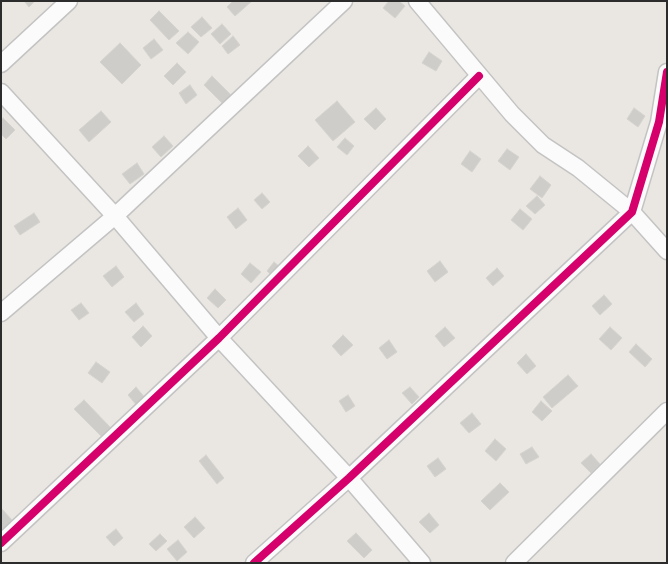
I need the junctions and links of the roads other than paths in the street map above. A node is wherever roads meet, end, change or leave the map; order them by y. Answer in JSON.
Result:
{"nodes":[{"id":1,"x":69,"y":1,"type":"edge"},
{"id":2,"x":344,"y":1,"type":"edge"},
{"id":3,"x":417,"y":1,"type":"edge"},
{"id":4,"x":1,"y":64,"type":"edge"},
{"id":5,"x":667,"y":72,"type":"edge"},
{"id":6,"x":479,"y":76,"type":"junction"},
{"id":7,"x":1,"y":92,"type":"edge"},
{"id":8,"x":632,"y":212,"type":"junction"},
{"id":9,"x":115,"y":216,"type":"junction"},
{"id":10,"x":667,"y":251,"type":"edge"},
{"id":11,"x":1,"y":313,"type":"edge"},
{"id":12,"x":219,"y":338,"type":"junction"},
{"id":13,"x":667,"y":411,"type":"edge"},
{"id":14,"x":349,"y":478,"type":"junction"},
{"id":15,"x":1,"y":543,"type":"edge"},
{"id":16,"x":254,"y":563,"type":"edge"},
{"id":17,"x":422,"y":563,"type":"edge"},
{"id":18,"x":514,"y":563,"type":"edge"}],
"edges":[{"from":1,"to":4,"type":"street"},
{"from":2,"to":9,"type":"street"},
{"from":3,"to":6,"type":"street"},
{"from":5,"to":8,"type":"street"},
{"from":6,"to":8,"type":"street"},
{"from":6,"to":12,"type":"street"},
{"from":7,"to":9,"type":"street"},
{"from":8,"to":10,"type":"street"},
{"from":8,"to":14,"type":"street"},
{"from":9,"to":11,"type":"street"},
{"from":9,"to":12,"type":"street"},
{"from":12,"to":14,"type":"street"},
{"from":12,"to":15,"type":"street"},
{"from":13,"to":18,"type":"street"},
{"from":14,"to":16,"type":"street"},
{"from":14,"to":17,"type":"street"}]}
